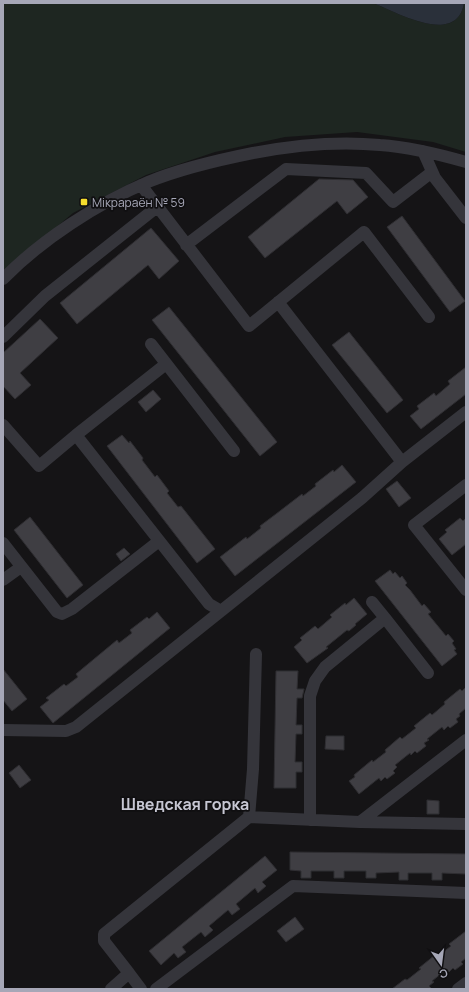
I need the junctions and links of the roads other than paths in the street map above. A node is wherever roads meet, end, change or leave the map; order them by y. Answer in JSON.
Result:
{"nodes":[{"id":1,"x":423,"y":151,"type":"junction"},
{"id":2,"x":466,"y":162,"type":"edge"},
{"id":3,"x":432,"y":172,"type":"junction"},
{"id":4,"x":141,"y":185,"type":"junction"},
{"id":5,"x":157,"y":207,"type":"junction"},
{"id":6,"x":466,"y":218,"type":"edge"},
{"id":7,"x":186,"y":245,"type":"junction"},
{"id":8,"x":3,"y":279,"type":"edge"},
{"id":9,"x":278,"y":302,"type":"junction"},
{"id":10,"x":429,"y":317,"type":"dead end"},
{"id":11,"x":3,"y":336,"type":"edge"},
{"id":12,"x":151,"y":344,"type":"dead end"},
{"id":13,"x":166,"y":364,"type":"junction"},
{"id":14,"x":466,"y":412,"type":"edge"},
{"id":15,"x":3,"y":425,"type":"edge"},
{"id":16,"x":76,"y":435,"type":"junction"},
{"id":17,"x":234,"y":451,"type":"dead end"},
{"id":18,"x":402,"y":462,"type":"junction"},
{"id":19,"x":466,"y":485,"type":"edge"},
{"id":20,"x":159,"y":541,"type":"junction"},
{"id":21,"x":3,"y":543,"type":"edge"},
{"id":22,"x":22,"y":566,"type":"junction"},
{"id":23,"x":3,"y":580,"type":"edge"},
{"id":24,"x":466,"y":590,"type":"edge"},
{"id":25,"x":372,"y":602,"type":"dead end"},
{"id":26,"x":221,"y":611,"type":"junction"},
{"id":27,"x":385,"y":618,"type":"junction"},
{"id":28,"x":256,"y":654,"type":"dead end"},
{"id":29,"x":428,"y":673,"type":"dead end"},
{"id":30,"x":3,"y":730,"type":"edge"},
{"id":31,"x":466,"y":740,"type":"edge"},
{"id":32,"x":249,"y":817,"type":"junction"},
{"id":33,"x":310,"y":820,"type":"junction"},
{"id":34,"x":360,"y":822,"type":"junction"},
{"id":35,"x":466,"y":824,"type":"edge"},
{"id":36,"x":466,"y":893,"type":"edge"},
{"id":37,"x":129,"y":973,"type":"junction"},
{"id":38,"x":466,"y":983,"type":"edge"},
{"id":39,"x":111,"y":989,"type":"edge"},
{"id":40,"x":141,"y":989,"type":"edge"},
{"id":41,"x":156,"y":989,"type":"edge"},
{"id":42,"x":458,"y":989,"type":"edge"}],
"edges":[{"from":1,"to":2,"type":"street"},
{"from":1,"to":3,"type":"street"},
{"from":1,"to":4,"type":"street"},
{"from":3,"to":6,"type":"street"},
{"from":3,"to":7,"type":"street"},
{"from":4,"to":5,"type":"street"},
{"from":4,"to":8,"type":"street"},
{"from":5,"to":7,"type":"street"},
{"from":5,"to":11,"type":"street"},
{"from":7,"to":9,"type":"street"},
{"from":9,"to":10,"type":"street"},
{"from":9,"to":18,"type":"street"},
{"from":12,"to":13,"type":"street"},
{"from":13,"to":16,"type":"street"},
{"from":13,"to":17,"type":"street"},
{"from":14,"to":18,"type":"street"},
{"from":15,"to":16,"type":"street"},
{"from":16,"to":20,"type":"street"},
{"from":18,"to":26,"type":"street"},
{"from":19,"to":24,"type":"street"},
{"from":20,"to":22,"type":"street"},
{"from":20,"to":26,"type":"street"},
{"from":21,"to":22,"type":"street"},
{"from":22,"to":23,"type":"street"},
{"from":25,"to":27,"type":"street"},
{"from":26,"to":30,"type":"street"},
{"from":27,"to":29,"type":"street"},
{"from":27,"to":33,"type":"street"},
{"from":28,"to":32,"type":"street"},
{"from":31,"to":34,"type":"street"},
{"from":32,"to":33,"type":"street"},
{"from":32,"to":37,"type":"street"},
{"from":33,"to":34,"type":"street"},
{"from":34,"to":35,"type":"street"},
{"from":36,"to":41,"type":"street"},
{"from":37,"to":39,"type":"street"},
{"from":37,"to":40,"type":"street"},
{"from":38,"to":42,"type":"street"}]}
